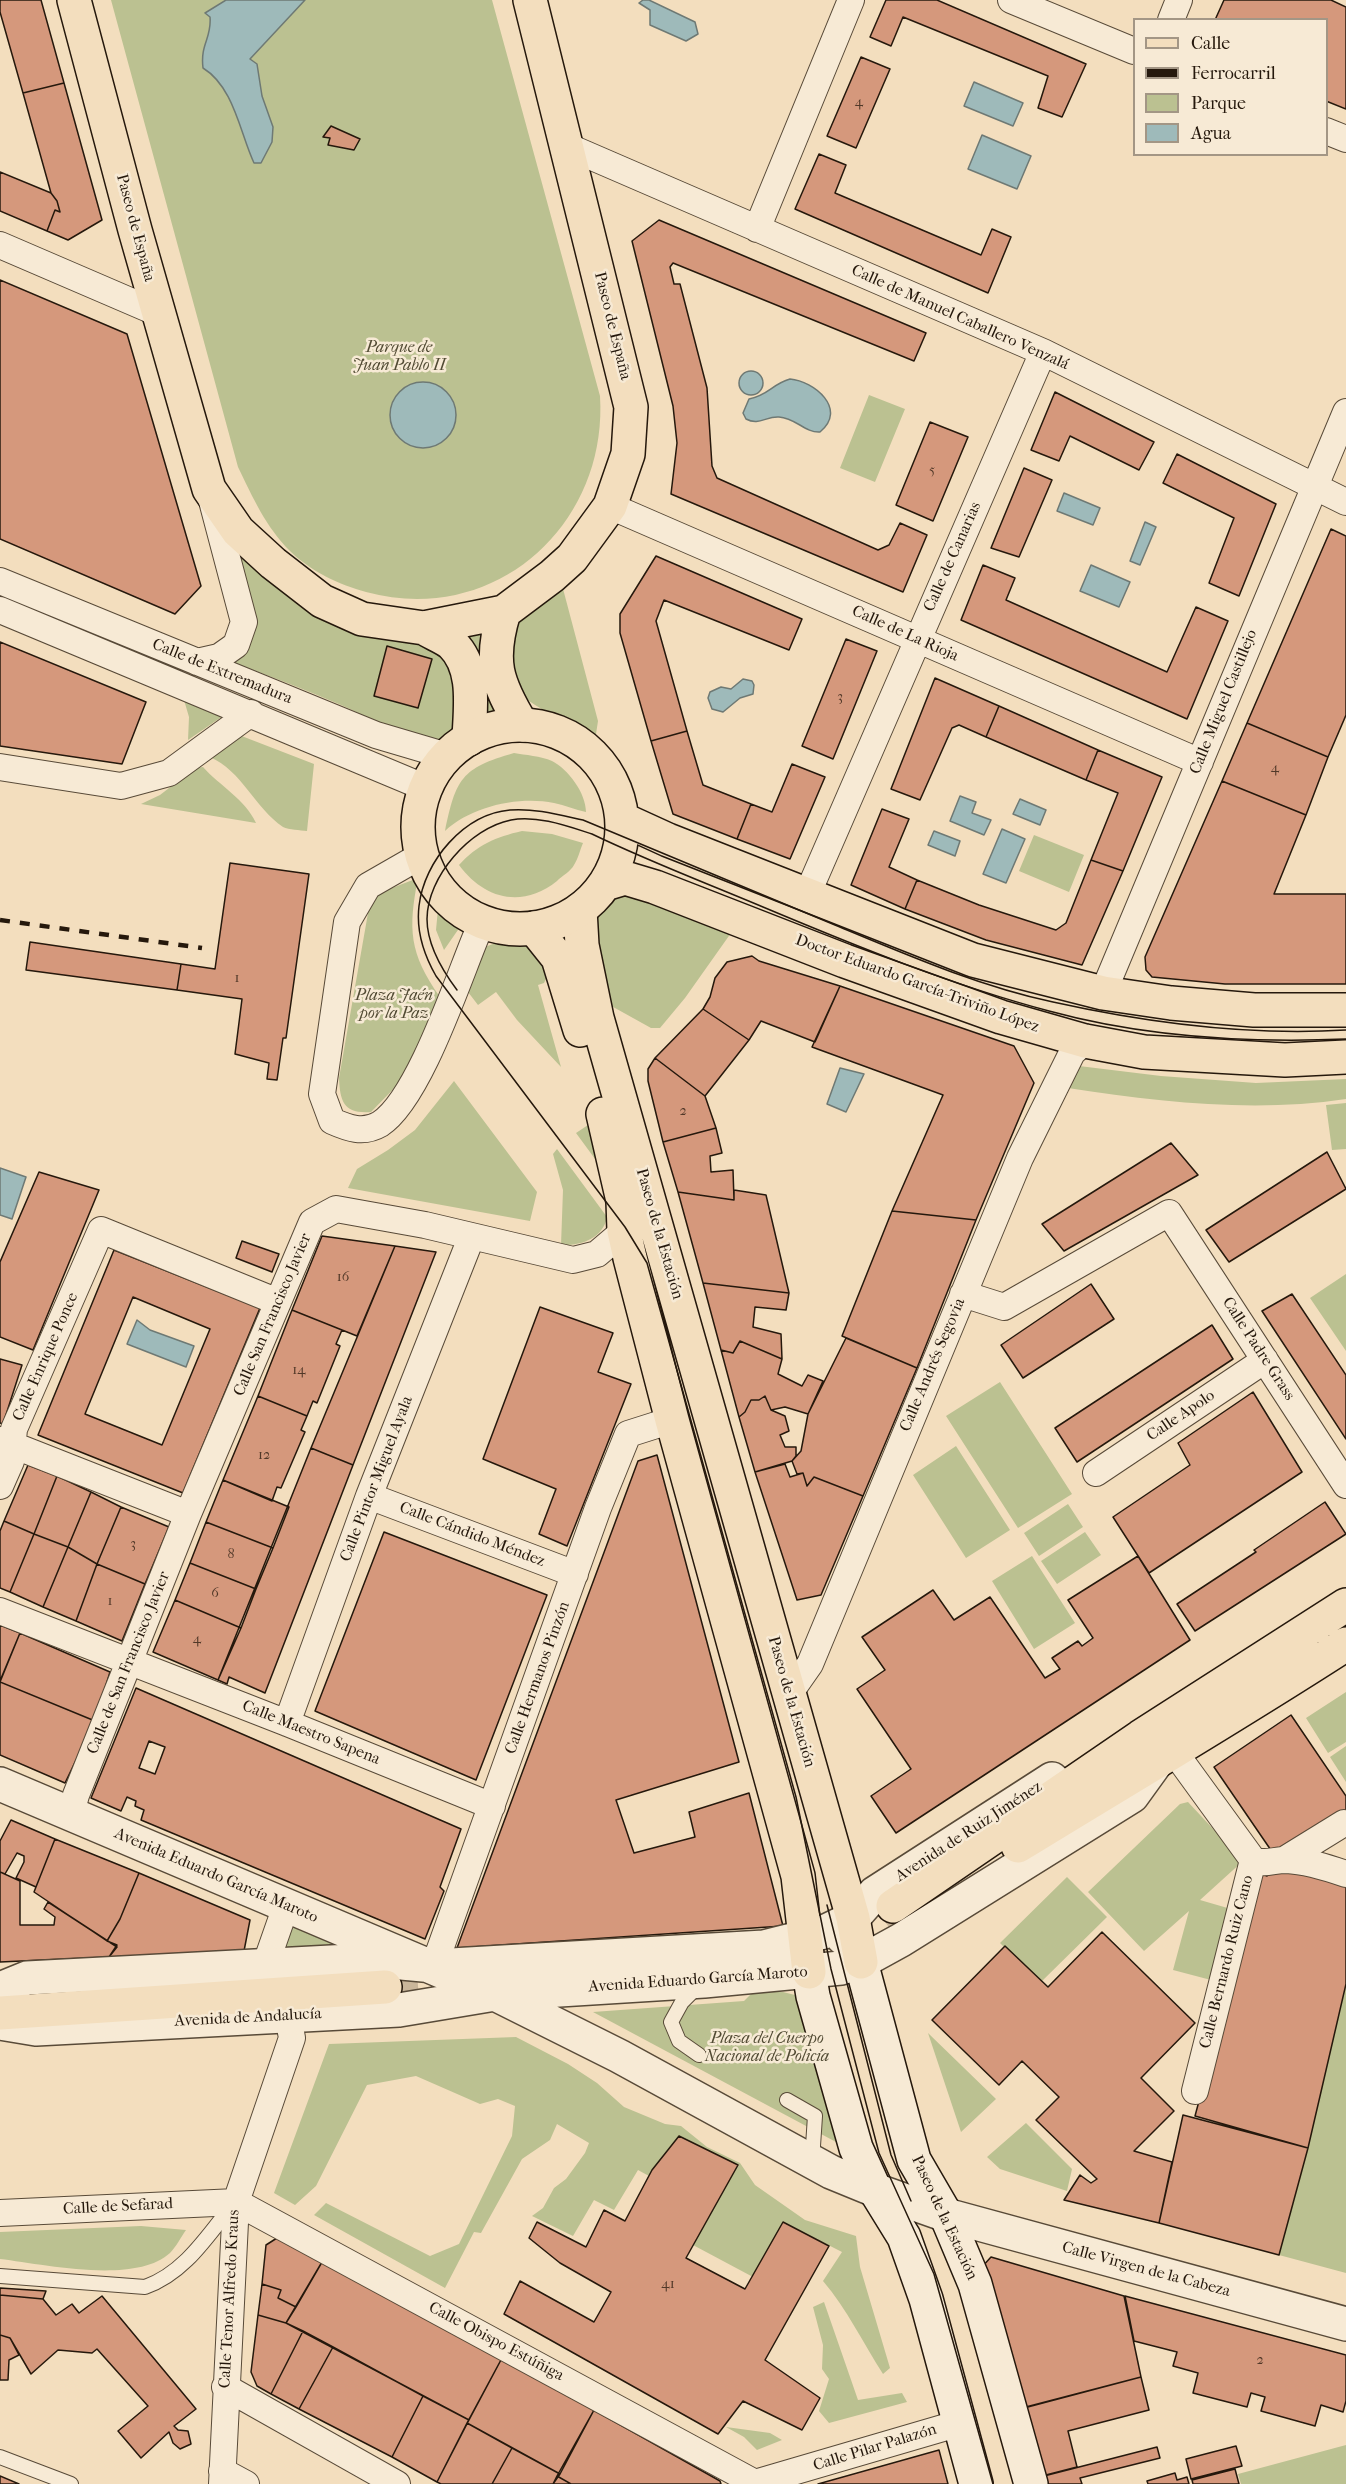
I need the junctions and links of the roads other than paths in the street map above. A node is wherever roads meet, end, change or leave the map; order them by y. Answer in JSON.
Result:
{"nodes":[{"id":1,"x":74,"y":0,"type":"edge"},
{"id":2,"x":530,"y":0,"type":"edge"},
{"id":3,"x":851,"y":0,"type":"edge"},
{"id":4,"x":1011,"y":0,"type":"edge"},
{"id":5,"x":1179,"y":0,"type":"edge"},
{"id":6,"x":1172,"y":18,"type":"edge"},
{"id":7,"x":1133,"y":51,"type":"edge"},
{"id":8,"x":1328,"y":132,"type":"edge"},
{"id":9,"x":1346,"y":139,"type":"edge"},
{"id":10,"x":569,"y":147,"type":"junction"},
{"id":11,"x":757,"y":229,"type":"junction"},
{"id":12,"x":0,"y":245,"type":"edge"},
{"id":13,"x":158,"y":314,"type":"junction"},
{"id":14,"x":1043,"y":352,"type":"junction"},
{"id":15,"x":1346,"y":412,"type":"edge"},
{"id":16,"x":1315,"y":486,"type":"junction"},
{"id":17,"x":209,"y":489,"type":"junction"},
{"id":18,"x":1346,"y":502,"type":"edge"},
{"id":19,"x":610,"y":506,"type":"junction"},
{"id":20,"x":0,"y":581,"type":"edge"},
{"id":21,"x":0,"y":610,"type":"edge"},
{"id":22,"x":504,"y":612,"type":"junction"},
{"id":23,"x":424,"y":628,"type":"junction"},
{"id":24,"x":918,"y":639,"type":"junction"},
{"id":25,"x":197,"y":662,"type":"junction"},
{"id":26,"x":251,"y":713,"type":"junction"},
{"id":27,"x":522,"y":725,"type":"junction"},
{"id":28,"x":458,"y":748,"type":"junction"},
{"id":29,"x":1200,"y":762,"type":"junction"},
{"id":30,"x":0,"y":767,"type":"edge"},
{"id":31,"x":426,"y":788,"type":"junction"},
{"id":32,"x":622,"y":819,"type":"junction"},
{"id":33,"x":422,"y":855,"type":"junction"},
{"id":34,"x":605,"y":884,"type":"junction"},
{"id":35,"x":807,"y":895,"type":"junction"},
{"id":36,"x":580,"y":910,"type":"junction"},
{"id":37,"x":488,"y":924,"type":"junction"},
{"id":38,"x":534,"y":928,"type":"junction"},
{"id":39,"x":1102,"y":993,"type":"junction"},
{"id":40,"x":1346,"y":1010,"type":"edge"},
{"id":41,"x":1085,"y":1041,"type":"junction"},
{"id":42,"x":1346,"y":1057,"type":"edge"},
{"id":43,"x":624,"y":1231,"type":"junction"},
{"id":44,"x":471,"y":1238,"type":"junction"},
{"id":45,"x":963,"y":1294,"type":"junction"},
{"id":46,"x":278,"y":1302,"type":"junction"},
{"id":47,"x":1265,"y":1360,"type":"junction"},
{"id":48,"x":672,"y":1420,"type":"junction"},
{"id":49,"x":6,"y":1442,"type":"edge"},
{"id":50,"x":1096,"y":1473,"type":"dead end"},
{"id":51,"x":1346,"y":1485,"type":"edge"},
{"id":52,"x":0,"y":1486,"type":"edge"},
{"id":53,"x":369,"y":1496,"type":"junction"},
{"id":54,"x":188,"y":1514,"type":"junction"},
{"id":55,"x":574,"y":1574,"type":"junction"},
{"id":56,"x":1346,"y":1605,"type":"edge"},
{"id":57,"x":0,"y":1611,"type":"edge"},
{"id":58,"x":1346,"y":1644,"type":"edge"},
{"id":59,"x":130,"y":1663,"type":"junction"},
{"id":60,"x":789,"y":1694,"type":"junction"},
{"id":61,"x":287,"y":1723,"type":"junction"},
{"id":62,"x":1157,"y":1749,"type":"junction"},
{"id":63,"x":0,"y":1784,"type":"edge"},
{"id":64,"x":492,"y":1806,"type":"junction"},
{"id":65,"x":71,"y":1813,"type":"junction"},
{"id":66,"x":1344,"y":1823,"type":"dead end"},
{"id":67,"x":1253,"y":1860,"type":"junction"},
{"id":68,"x":1284,"y":1860,"type":"junction"},
{"id":69,"x":1346,"y":1874,"type":"edge"},
{"id":70,"x":286,"y":1906,"type":"junction"},
{"id":71,"x":897,"y":1912,"type":"tunnel mouth"},
{"id":72,"x":853,"y":1918,"type":"junction"},
{"id":73,"x":805,"y":1938,"type":"junction"},
{"id":74,"x":861,"y":1962,"type":"junction"},
{"id":75,"x":265,"y":1966,"type":"junction"},
{"id":76,"x":434,"y":1966,"type":"junction"},
{"id":77,"x":809,"y":1971,"type":"junction"},
{"id":78,"x":704,"y":1981,"type":"junction"},
{"id":79,"x":0,"y":1992,"type":"edge"},
{"id":80,"x":495,"y":1994,"type":"junction"},
{"id":81,"x":0,"y":2013,"type":"edge"},
{"id":82,"x":288,"y":2016,"type":"junction"},
{"id":83,"x":0,"y":2023,"type":"edge"},
{"id":84,"x":699,"y":2055,"type":"dead end"},
{"id":85,"x":1195,"y":2091,"type":"dead end"},
{"id":86,"x":840,"y":2092,"type":"junction"},
{"id":87,"x":787,"y":2100,"type":"dead end"},
{"id":88,"x":815,"y":2116,"type":"junction"},
{"id":89,"x":812,"y":2161,"type":"junction"},
{"id":90,"x":875,"y":2190,"type":"junction"},
{"id":91,"x":236,"y":2202,"type":"junction"},
{"id":92,"x":0,"y":2213,"type":"edge"},
{"id":93,"x":946,"y":2215,"type":"junction"},
{"id":94,"x":0,"y":2276,"type":"edge"},
{"id":95,"x":1346,"y":2324,"type":"edge"},
{"id":96,"x":225,"y":2387,"type":"junction"},
{"id":97,"x":960,"y":2423,"type":"junction"},
{"id":98,"x":0,"y":2457,"type":"edge"},
{"id":99,"x":222,"y":2478,"type":"edge"},
{"id":100,"x":71,"y":2484,"type":"edge"},
{"id":101,"x":246,"y":2484,"type":"edge"},
{"id":102,"x":397,"y":2484,"type":"edge"},
{"id":103,"x":755,"y":2484,"type":"edge"},
{"id":104,"x":976,"y":2484,"type":"edge"},
{"id":105,"x":1030,"y":2484,"type":"edge"}],
"edges":[{"from":1,"to":13,"type":"main road","name":"Paseo de España"},
{"from":2,"to":10,"type":"main road","name":"Paseo de España"},
{"from":3,"to":11,"type":"street"},
{"from":4,"to":7,"type":"street"},
{"from":5,"to":6,"type":"street"},
{"from":8,"to":9,"type":"street"},
{"from":10,"to":11,"type":"street","name":"Calle de Manuel Caballero Venzalá"},
{"from":10,"to":19,"type":"main road","name":"Paseo de España"},
{"from":11,"to":14,"type":"street","name":"Calle de Manuel Caballero Venzalá"},
{"from":12,"to":13,"type":"street"},
{"from":13,"to":17,"type":"main road","name":"Paseo de España"},
{"from":14,"to":16,"type":"street","name":"Calle de Manuel Caballero Venzalá"},
{"from":14,"to":24,"type":"street","name":"Calle de Canarias"},
{"from":15,"to":16,"type":"street","name":"Calle Miguel Castillejo"},
{"from":16,"to":18,"type":"street","name":"Calle de Manuel Caballero Venzalá"},
{"from":16,"to":29,"type":"street","name":"Calle Miguel Castillejo"},
{"from":17,"to":23,"type":"main road","name":"Paseo de España"},
{"from":17,"to":25,"type":"street","name":"Paseo de España"},
{"from":19,"to":22,"type":"main road","name":"Paseo de España"},
{"from":19,"to":24,"type":"street","name":"Calle de La Rioja"},
{"from":20,"to":25,"type":"street","name":"Calle de Extremadura"},
{"from":21,"to":26,"type":"street","name":"Calle de Extremadura"},
{"from":22,"to":23,"type":"main road","name":"Paseo de España"},
{"from":22,"to":27,"type":"main road"},
{"from":23,"to":28,"type":"main road","name":"Paseo de España"},
{"from":24,"to":29,"type":"street","name":"Calle de La Rioja"},
{"from":24,"to":35,"type":"street","name":"Calle de Canarias"},
{"from":25,"to":28,"type":"street","name":"Calle de Extremadura"},
{"from":26,"to":30,"type":"street"},
{"from":26,"to":31,"type":"street","name":"Calle de Extremadura"},
{"from":27,"to":28,"type":"main road"},
{"from":27,"to":32,"type":"main road"},
{"from":28,"to":31,"type":"main road"},
{"from":29,"to":39,"type":"street","name":"Calle Miguel Castillejo"},
{"from":31,"to":33,"type":"main road"},
{"from":32,"to":34,"type":"main road"},
{"from":32,"to":35,"type":"main road"},
{"from":33,"to":37,"type":"main road"},
{"from":33,"to":37,"type":"street"},
{"from":34,"to":36,"type":"main road"},
{"from":34,"to":41,"type":"main road","name":"Doctor Eduardo García-Triviño López"},
{"from":35,"to":39,"type":"main road"},
{"from":36,"to":38,"type":"main road"},
{"from":36,"to":60,"type":"main road","name":"Paseo de la Estación"},
{"from":37,"to":38,"type":"main road"},
{"from":38,"to":43,"type":"main road","name":"Paseo de la Estación"},
{"from":39,"to":40,"type":"main road"},
{"from":41,"to":42,"type":"main road","name":"Doctor Eduardo García-Triviño López"},
{"from":41,"to":45,"type":"street","name":"Calle Andrés Segovia"},
{"from":43,"to":44,"type":"street","name":"Calle San Francisco Javier"},
{"from":43,"to":48,"type":"main road","name":"Paseo de la Estación"},
{"from":44,"to":46,"type":"street","name":"Calle San Francisco Javier"},
{"from":44,"to":53,"type":"street","name":"Calle Pintor Miguel Ayala"},
{"from":45,"to":47,"type":"street","name":"Calle Padre Grass"},
{"from":45,"to":60,"type":"street","name":"Calle Andrés Segovia"},
{"from":46,"to":49,"type":"street","name":"Calle Enrique Ponce"},
{"from":46,"to":54,"type":"street","name":"Calle San Francisco Javier"},
{"from":47,"to":50,"type":"street","name":"Calle Apolo"},
{"from":47,"to":51,"type":"street","name":"Calle Padre Grass"},
{"from":48,"to":55,"type":"street","name":"Calle Hermanos Pinzón"},
{"from":48,"to":73,"type":"main road","name":"Paseo de la Estación"},
{"from":49,"to":52,"type":"street","name":"Calle Enrique Ponce"},
{"from":49,"to":54,"type":"street"},
{"from":53,"to":55,"type":"street","name":"Calle Cándido Méndez"},
{"from":53,"to":61,"type":"street","name":"Calle Pintor Miguel Ayala"},
{"from":54,"to":59,"type":"street","name":"Calle de San Francisco Javier"},
{"from":55,"to":64,"type":"street","name":"Calle Hermanos Pinzón"},
{"from":56,"to":62,"type":"main road","name":"Avenida de Ruiz Jiménez"},
{"from":57,"to":59,"type":"street","name":"Calle Maestro Sapena"},
{"from":58,"to":62,"type":"main road","name":"Avenida de Ruiz Jiménez"},
{"from":59,"to":61,"type":"street","name":"Calle Maestro Sapena"},
{"from":59,"to":65,"type":"street","name":"Calle de San Francisco Javier"},
{"from":60,"to":72,"type":"main road","name":"Paseo de la Estación"},
{"from":61,"to":64,"type":"street","name":"Calle Maestro Sapena"},
{"from":62,"to":67,"type":"street","name":"Calle Bernardo Ruiz Cano"},
{"from":62,"to":71,"type":"main road","name":"Avenida de Ruiz Jiménez"},
{"from":62,"to":72,"type":"street","name":"Avenida de Ruiz Jiménez"},
{"from":62,"to":74,"type":"street","name":"Avenida de Ruiz Jiménez"},
{"from":63,"to":65,"type":"street","name":"Avenida Eduardo García Maroto"},
{"from":64,"to":76,"type":"street","name":"Calle Hermanos Pinzón"},
{"from":65,"to":70,"type":"street","name":"Avenida Eduardo García Maroto"},
{"from":66,"to":68,"type":"street"},
{"from":67,"to":68,"type":"street"},
{"from":67,"to":85,"type":"street","name":"Calle Bernardo Ruiz Cano"},
{"from":68,"to":69,"type":"street"},
{"from":70,"to":75,"type":"street"},
{"from":70,"to":76,"type":"street","name":"Avenida Eduardo García Maroto"},
{"from":72,"to":73,"type":"street","name":"Avenida de Ruiz Jiménez"},
{"from":72,"to":74,"type":"main road","name":"Paseo de la Estación"},
{"from":72,"to":77,"type":"street"},
{"from":73,"to":76,"type":"street","name":"Avenida Eduardo García Maroto"},
{"from":73,"to":77,"type":"main road","name":"Paseo de la Estación"},
{"from":74,"to":77,"type":"street","name":"Avenida Eduardo García Maroto"},
{"from":74,"to":93,"type":"street","name":"Paseo de la Estación"},
{"from":75,"to":76,"type":"street","name":"Avenida de Andalucía"},
{"from":75,"to":79,"type":"street","name":"Avenida de Andalucía"},
{"from":76,"to":80,"type":"street","name":"Avenida Eduardo García Maroto"},
{"from":77,"to":78,"type":"street","name":"Avenida Eduardo García Maroto"},
{"from":77,"to":86,"type":"street","name":"Paseo de la Estación"},
{"from":78,"to":80,"type":"street","name":"Avenida Eduardo García Maroto"},
{"from":78,"to":84,"type":"lane"},
{"from":79,"to":81,"type":"main road","name":"Avenida de Andalucía"},
{"from":80,"to":82,"type":"street","name":"Avenida de Andalucía"},
{"from":80,"to":89,"type":"street","name":"Calle Virgen de la Cabeza"},
{"from":82,"to":83,"type":"street","name":"Avenida de Andalucía"},
{"from":82,"to":91,"type":"street","name":"Calle Tenor Alfredo Kraus"},
{"from":86,"to":88,"type":"lane"},
{"from":86,"to":90,"type":"street","name":"Paseo de la Estación"},
{"from":87,"to":88,"type":"lane"},
{"from":88,"to":89,"type":"lane"},
{"from":89,"to":90,"type":"street","name":"Calle Virgen de la Cabeza"},
{"from":90,"to":93,"type":"street","name":"Calle Virgen de la Cabeza"},
{"from":90,"to":97,"type":"street","name":"Paseo de la Estación"},
{"from":91,"to":92,"type":"street","name":"Calle de Sefarad"},
{"from":91,"to":94,"type":"lane"},
{"from":91,"to":96,"type":"street","name":"Calle Tenor Alfredo Kraus"},
{"from":91,"to":103,"type":"street","name":"Calle Obispo Estúñiga"},
{"from":93,"to":95,"type":"street","name":"Calle Virgen de la Cabeza"},
{"from":93,"to":105,"type":"street","name":"Paseo de la Estación"},
{"from":96,"to":99,"type":"street","name":"Calle Tenor Alfredo Kraus"},
{"from":96,"to":102,"type":"street"},
{"from":97,"to":103,"type":"street","name":"Calle Pilar Palazón"},
{"from":97,"to":104,"type":"street","name":"Paseo de la Estación"},
{"from":98,"to":100,"type":"lane"},
{"from":99,"to":101,"type":"street"}]}
